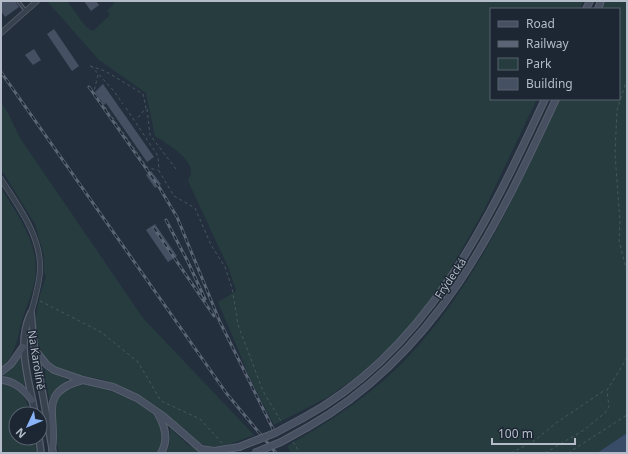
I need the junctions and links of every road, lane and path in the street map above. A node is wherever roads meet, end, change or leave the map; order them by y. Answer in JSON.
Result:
{"nodes":[{"id":1,"x":18,"y":1,"type":"edge"},
{"id":2,"x":38,"y":1,"type":"edge"},
{"id":3,"x":26,"y":11,"type":"junction"},
{"id":4,"x":1,"y":33,"type":"edge"},
{"id":5,"x":98,"y":75,"type":"junction"},
{"id":6,"x":627,"y":79,"type":"edge"},
{"id":7,"x":545,"y":100,"type":"edge"},
{"id":8,"x":556,"y":100,"type":"edge"},
{"id":9,"x":124,"y":104,"type":"dead end"},
{"id":10,"x":126,"y":108,"type":"dead end"},
{"id":11,"x":146,"y":108,"type":"junction"},
{"id":12,"x":135,"y":120,"type":"junction"},
{"id":13,"x":176,"y":169,"type":"dead end"},
{"id":14,"x":159,"y":171,"type":"junction"},
{"id":15,"x":1,"y":179,"type":"edge"},
{"id":16,"x":627,"y":272,"type":"edge"},
{"id":17,"x":35,"y":298,"type":"junction"},
{"id":18,"x":31,"y":313,"type":"junction"},
{"id":19,"x":23,"y":347,"type":"junction"},
{"id":20,"x":35,"y":350,"type":"junction"},
{"id":21,"x":627,"y":358,"type":"edge"},
{"id":22,"x":1,"y":372,"type":"edge"},
{"id":23,"x":1,"y":380,"type":"edge"},
{"id":24,"x":83,"y":380,"type":"junction"},
{"id":25,"x":607,"y":390,"type":"junction"},
{"id":26,"x":32,"y":400,"type":"junction"},
{"id":27,"x":33,"y":406,"type":"edge"},
{"id":28,"x":154,"y":410,"type":"junction"},
{"id":29,"x":627,"y":415,"type":"edge"},
{"id":30,"x":282,"y":425,"type":"dead end"},
{"id":31,"x":292,"y":439,"type":"dead end"},
{"id":32,"x":236,"y":448,"type":"junction"},
{"id":33,"x":225,"y":450,"type":"edge"},
{"id":34,"x":53,"y":451,"type":"edge"},
{"id":35,"x":161,"y":453,"type":"edge"},
{"id":36,"x":254,"y":453,"type":"edge"},
{"id":37,"x":300,"y":453,"type":"edge"},
{"id":38,"x":511,"y":453,"type":"edge"},
{"id":39,"x":545,"y":453,"type":"edge"},
{"id":40,"x":568,"y":453,"type":"edge"}],
"edges":[{"from":1,"to":3,"type":"lane"},
{"from":2,"to":3,"type":"street"},
{"from":3,"to":4,"type":"street"},
{"from":5,"to":9,"type":"path"},
{"from":5,"to":11,"type":"path"},
{"from":5,"to":14,"type":"path"},
{"from":6,"to":16,"type":"path"},
{"from":7,"to":32,"type":"main road","name":"Frýdecká","bridge":true},
{"from":8,"to":36,"type":"main road","name":"Frýdecká","bridge":true},
{"from":10,"to":12,"type":"path"},
{"from":11,"to":12,"type":"path"},
{"from":11,"to":13,"type":"path"},
{"from":12,"to":14,"type":"path"},
{"from":14,"to":30,"type":"path"},
{"from":15,"to":17,"type":"street","name":"Na Karolíně"},
{"from":17,"to":18,"type":"street","name":"Na Karolíně"},
{"from":17,"to":33,"type":"path"},
{"from":18,"to":19,"type":"street","name":"Na Karolíně"},
{"from":18,"to":20,"type":"street","name":"Na Karolíně"},
{"from":19,"to":22,"type":"main road"},
{"from":19,"to":26,"type":"street","name":"Na Karolíně"},
{"from":20,"to":24,"type":"main road"},
{"from":20,"to":34,"type":"street","name":"Na Karolíně"},
{"from":21,"to":25,"type":"path"},
{"from":23,"to":26,"type":"main road"},
{"from":24,"to":28,"type":"main road"},
{"from":24,"to":34,"type":"main road"},
{"from":25,"to":38,"type":"path"},
{"from":25,"to":39,"type":"path"},
{"from":26,"to":27,"type":"street","name":"Na Karolíně"},
{"from":28,"to":32,"type":"main road"},
{"from":28,"to":35,"type":"main road"},
{"from":29,"to":40,"type":"path"},
{"from":31,"to":37,"type":"path"},
{"from":32,"to":33,"type":"main road"}]}
